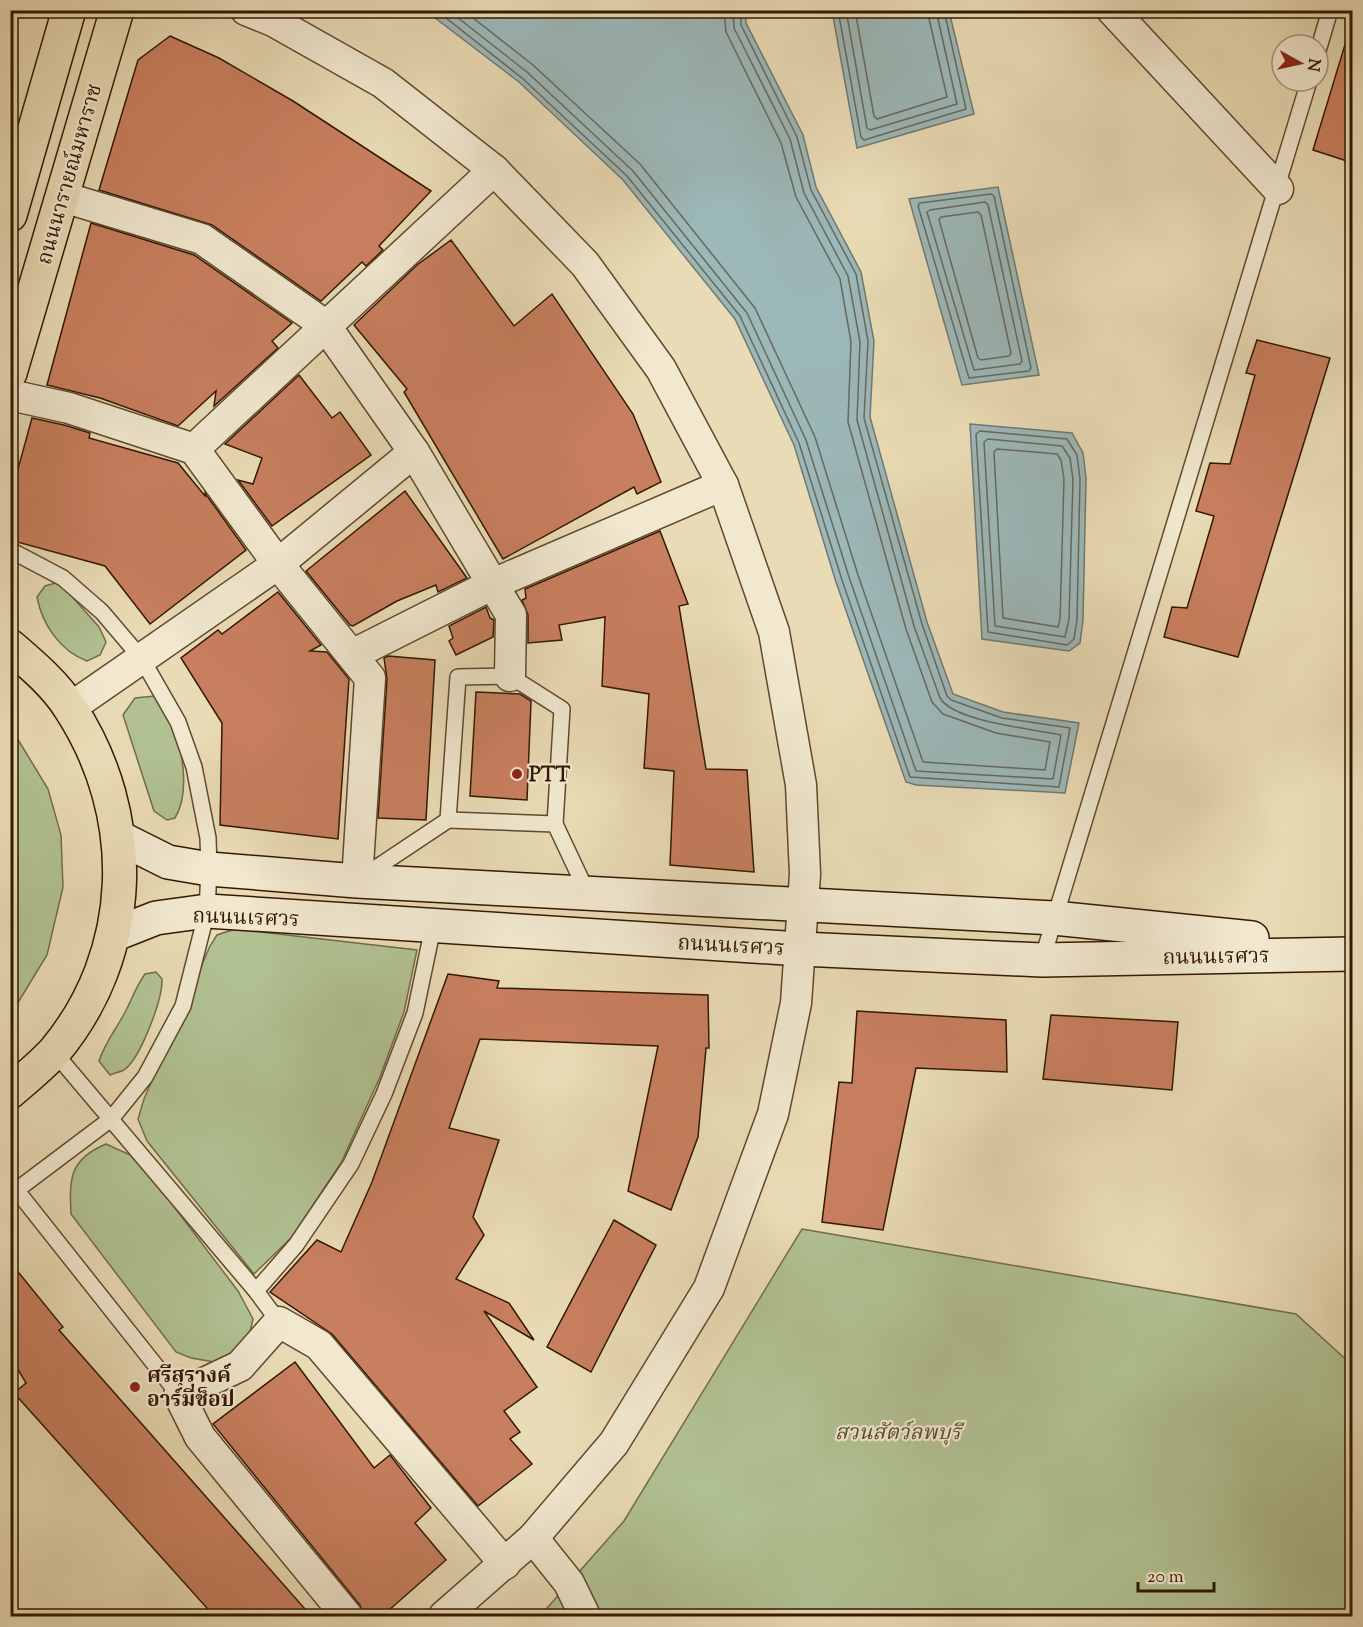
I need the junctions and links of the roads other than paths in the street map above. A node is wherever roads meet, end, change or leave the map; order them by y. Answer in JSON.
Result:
{"nodes":[{"id":1,"x":69,"y":10,"type":"edge"},
{"id":2,"x":117,"y":10,"type":"edge"},
{"id":3,"x":246,"y":10,"type":"edge"},
{"id":4,"x":1112,"y":10,"type":"edge"},
{"id":5,"x":1330,"y":10,"type":"edge"},
{"id":6,"x":1323,"y":33,"type":"edge"},
{"id":7,"x":1306,"y":93,"type":"edge"},
{"id":8,"x":494,"y":170,"type":"junction"},
{"id":9,"x":1278,"y":189,"type":"junction"},
{"id":10,"x":63,"y":197,"type":"junction"},
{"id":11,"x":10,"y":215,"type":"edge"},
{"id":12,"x":325,"y":325,"type":"junction"},
{"id":13,"x":10,"y":373,"type":"edge"},
{"id":14,"x":10,"y":395,"type":"edge"},
{"id":15,"x":194,"y":449,"type":"junction"},
{"id":16,"x":414,"y":452,"type":"junction"},
{"id":17,"x":723,"y":485,"type":"junction"},
{"id":18,"x":10,"y":550,"type":"edge"},
{"id":19,"x":278,"y":564,"type":"junction"},
{"id":20,"x":493,"y":584,"type":"junction"},
{"id":21,"x":10,"y":646,"type":"edge"},
{"id":22,"x":352,"y":655,"type":"junction"},
{"id":23,"x":142,"y":659,"type":"junction"},
{"id":24,"x":510,"y":676,"type":"junction"},
{"id":25,"x":70,"y":708,"type":"junction"},
{"id":26,"x":448,"y":820,"type":"junction"},
{"id":27,"x":555,"y":824,"type":"junction"},
{"id":28,"x":120,"y":838,"type":"junction"},
{"id":29,"x":209,"y":869,"type":"junction"},
{"id":30,"x":357,"y":881,"type":"junction"},
{"id":31,"x":587,"y":892,"type":"junction"},
{"id":32,"x":804,"y":904,"type":"junction"},
{"id":33,"x":207,"y":911,"type":"junction"},
{"id":34,"x":1054,"y":918,"type":"junction"},
{"id":35,"x":433,"y":927,"type":"junction"},
{"id":36,"x":113,"y":935,"type":"junction"},
{"id":37,"x":1353,"y":948,"type":"edge"},
{"id":38,"x":801,"y":949,"type":"junction"},
{"id":39,"x":1353,"y":954,"type":"edge"},
{"id":40,"x":1042,"y":960,"type":"junction"},
{"id":41,"x":54,"y":1052,"type":"junction"},
{"id":42,"x":10,"y":1092,"type":"edge"},
{"id":43,"x":111,"y":1119,"type":"junction"},
{"id":44,"x":13,"y":1190,"type":"edge"},
{"id":45,"x":256,"y":1291,"type":"junction"},
{"id":46,"x":279,"y":1322,"type":"junction"},
{"id":47,"x":179,"y":1395,"type":"junction"},
{"id":48,"x":533,"y":1538,"type":"junction"},
{"id":49,"x":505,"y":1564,"type":"junction"},
{"id":50,"x":347,"y":1617,"type":"edge"},
{"id":51,"x":444,"y":1617,"type":"edge"},
{"id":52,"x":585,"y":1617,"type":"edge"}],
"edges":[{"from":1,"to":11,"type":"main road"},
{"from":2,"to":10,"type":"main road","name":"ถนนนารายณ์มหาราช"},
{"from":3,"to":8,"type":"street"},
{"from":4,"to":9,"type":"street"},
{"from":5,"to":6,"type":"lane"},
{"from":7,"to":9,"type":"lane"},
{"from":8,"to":12,"type":"street"},
{"from":8,"to":17,"type":"street"},
{"from":9,"to":34,"type":"lane"},
{"from":10,"to":12,"type":"street"},
{"from":10,"to":13,"type":"main road","name":"ถนนนารายณ์มหาราช"},
{"from":12,"to":15,"type":"street"},
{"from":12,"to":16,"type":"street"},
{"from":14,"to":15,"type":"street"},
{"from":15,"to":19,"type":"street"},
{"from":16,"to":19,"type":"street"},
{"from":16,"to":20,"type":"street"},
{"from":17,"to":20,"type":"street"},
{"from":17,"to":32,"type":"street"},
{"from":18,"to":23,"type":"lane"},
{"from":19,"to":22,"type":"street"},
{"from":19,"to":23,"type":"street"},
{"from":20,"to":22,"type":"street"},
{"from":20,"to":24,"type":"street"},
{"from":21,"to":25,"type":"main road"},
{"from":22,"to":30,"type":"street"},
{"from":23,"to":25,"type":"street"},
{"from":23,"to":29,"type":"lane"},
{"from":24,"to":26,"type":"lane"},
{"from":24,"to":27,"type":"lane"},
{"from":25,"to":28,"type":"main road"},
{"from":26,"to":27,"type":"lane"},
{"from":26,"to":30,"type":"lane"},
{"from":27,"to":31,"type":"lane"},
{"from":28,"to":29,"type":"main road","name":"ถนนนเรศวร"},
{"from":28,"to":36,"type":"main road"},
{"from":29,"to":30,"type":"main road","name":"ถนนนเรศวร"},
{"from":29,"to":33,"type":"lane"},
{"from":30,"to":31,"type":"main road","name":"ถนนนเรศวร"},
{"from":31,"to":32,"type":"main road","name":"ถนนนเรศวร"},
{"from":32,"to":34,"type":"main road","name":"ถนนนเรศวร"},
{"from":32,"to":38,"type":"street"},
{"from":33,"to":35,"type":"main road","name":"ถนนนเรศวร"},
{"from":33,"to":36,"type":"main road","name":"ถนนนเรศวร"},
{"from":33,"to":43,"type":"lane"},
{"from":34,"to":37,"type":"main road","name":"ถนนนเรศวร"},
{"from":34,"to":40,"type":"lane"},
{"from":35,"to":38,"type":"main road","name":"ถนนนเรศวร"},
{"from":35,"to":45,"type":"lane"},
{"from":36,"to":41,"type":"main road"},
{"from":38,"to":40,"type":"main road","name":"ถนนนเรศวร"},
{"from":38,"to":48,"type":"street"},
{"from":39,"to":40,"type":"main road","name":"ถนนนเรศวร"},
{"from":41,"to":42,"type":"main road"},
{"from":41,"to":43,"type":"lane"},
{"from":43,"to":44,"type":"lane"},
{"from":43,"to":45,"type":"lane"},
{"from":44,"to":47,"type":"lane"},
{"from":45,"to":46,"type":"lane"},
{"from":46,"to":47,"type":"street"},
{"from":46,"to":49,"type":"street"},
{"from":47,"to":50,"type":"street"},
{"from":48,"to":49,"type":"street"},
{"from":48,"to":52,"type":"street"},
{"from":49,"to":51,"type":"street"}]}
